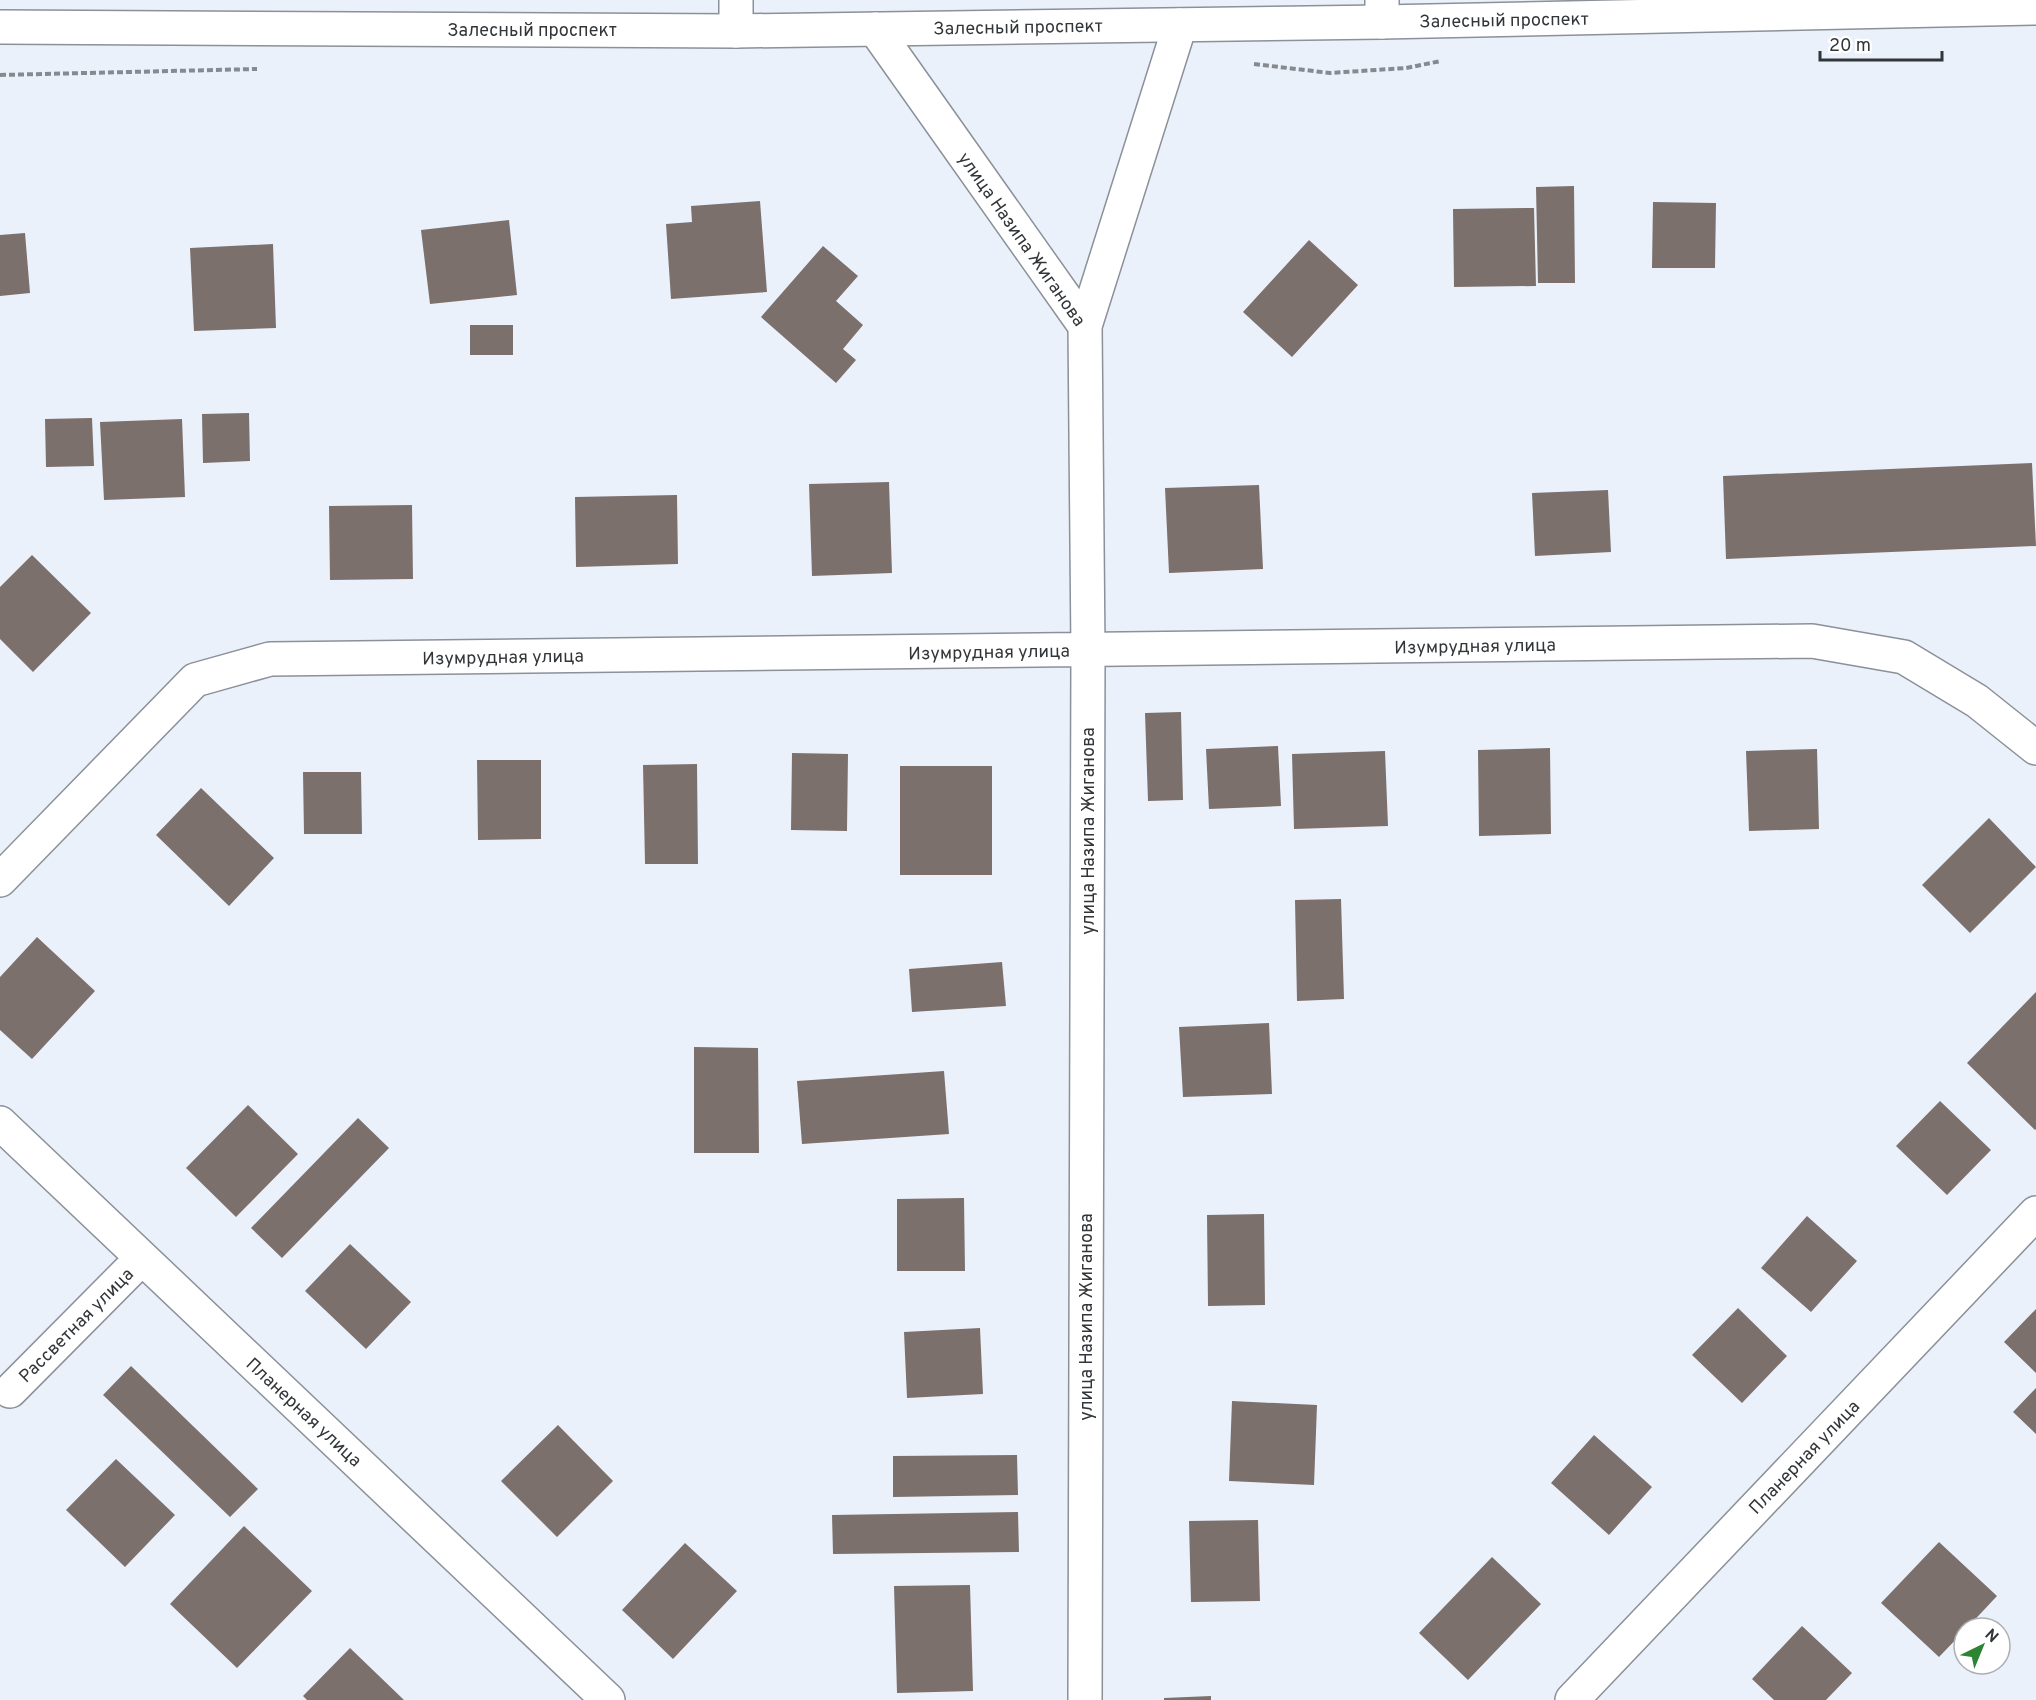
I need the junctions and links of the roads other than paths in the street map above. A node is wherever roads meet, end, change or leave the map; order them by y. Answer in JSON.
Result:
{"nodes":[{"id":1,"x":2036,"y":8,"type":"edge"},
{"id":2,"x":1382,"y":11,"type":"edge"},
{"id":3,"x":736,"y":15,"type":"edge"},
{"id":4,"x":1180,"y":25,"type":"junction"},
{"id":5,"x":0,"y":27,"type":"edge"},
{"id":6,"x":875,"y":29,"type":"junction"},
{"id":7,"x":1085,"y":326,"type":"junction"},
{"id":8,"x":1088,"y":651,"type":"junction"},
{"id":9,"x":2036,"y":748,"type":"edge"},
{"id":10,"x":0,"y":880,"type":"edge"},
{"id":11,"x":0,"y":1123,"type":"edge"},
{"id":12,"x":2030,"y":1231,"type":"edge"},
{"id":13,"x":142,"y":1258,"type":"junction"},
{"id":14,"x":10,"y":1391,"type":"dead end"},
{"id":15,"x":608,"y":1700,"type":"edge"},
{"id":16,"x":1085,"y":1700,"type":"edge"},
{"id":17,"x":1572,"y":1700,"type":"edge"}],
"edges":[{"from":1,"to":2,"type":"street","name":"Залесный проспект"},
{"from":2,"to":4,"type":"street","name":"Залесный проспект"},
{"from":3,"to":5,"type":"street","name":"Залесный проспект"},
{"from":3,"to":6,"type":"street","name":"Залесный проспект"},
{"from":4,"to":6,"type":"street","name":"Залесный проспект"},
{"from":4,"to":7,"type":"street"},
{"from":6,"to":7,"type":"street","name":"улица Назипа Жиганова"},
{"from":7,"to":8,"type":"street","name":"улица Назипа Жиганова"},
{"from":8,"to":9,"type":"street","name":"Изумрудная улица"},
{"from":8,"to":10,"type":"street","name":"Изумрудная улица"},
{"from":8,"to":16,"type":"street","name":"улица Назипа Жиганова"},
{"from":11,"to":13,"type":"street","name":"Планерная улица"},
{"from":12,"to":17,"type":"street","name":"Планерная улица"},
{"from":13,"to":14,"type":"street","name":"Рассветная улица"},
{"from":13,"to":15,"type":"street","name":"Планерная улица"}]}
